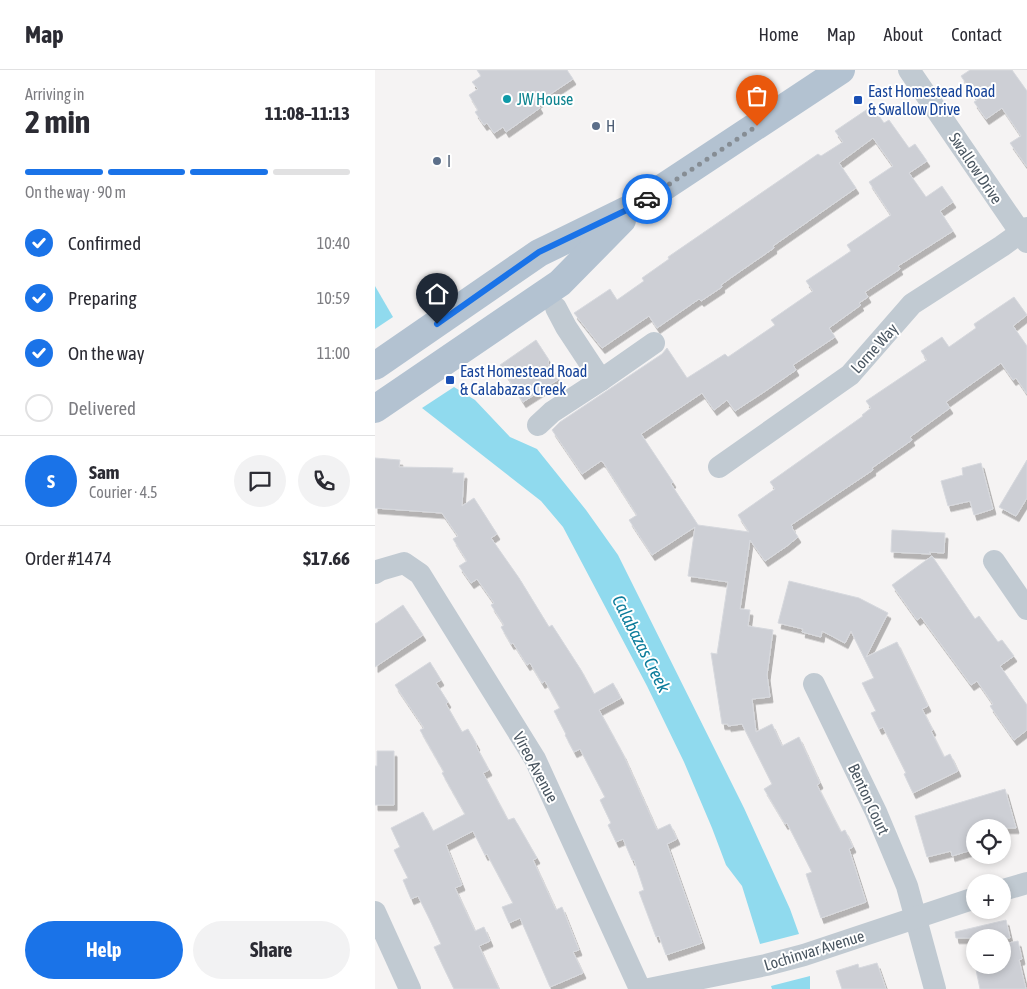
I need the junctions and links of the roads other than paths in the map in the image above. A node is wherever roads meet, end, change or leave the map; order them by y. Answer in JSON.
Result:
{"nodes":[{"id":1,"x":841,"y":70,"type":"edge"},
{"id":2,"x":909,"y":70,"type":"edge"},
{"id":3,"x":635,"y":206,"type":"junction"},
{"id":4,"x":1025,"y":234,"type":"edge"},
{"id":5,"x":556,"y":308,"type":"dead end"},
{"id":6,"x":654,"y":343,"type":"dead end"},
{"id":7,"x":375,"y":366,"type":"edge"},
{"id":8,"x":601,"y":380,"type":"junction"},
{"id":9,"x":375,"y":409,"type":"edge"},
{"id":10,"x":539,"y":425,"type":"dead end"},
{"id":11,"x":719,"y":467,"type":"dead end"},
{"id":12,"x":994,"y":561,"type":"dead end"},
{"id":13,"x":375,"y":573,"type":"edge"},
{"id":14,"x":1027,"y":609,"type":"edge"},
{"id":15,"x":814,"y":684,"type":"dead end"},
{"id":16,"x":1027,"y":883,"type":"edge"},
{"id":17,"x":1011,"y":888,"type":"edge"},
{"id":18,"x":966,"y":901,"type":"edge"},
{"id":19,"x":375,"y":912,"type":"edge"},
{"id":20,"x":917,"y":917,"type":"junction"},
{"id":21,"x":410,"y":989,"type":"edge"},
{"id":22,"x":640,"y":989,"type":"edge"},
{"id":23,"x":649,"y":989,"type":"edge"},
{"id":24,"x":935,"y":989,"type":"edge"}],
"edges":[{"from":1,"to":3,"type":"main road"},
{"from":2,"to":4,"type":"street","name":"Swallow Drive"},
{"from":3,"to":7,"type":"main road"},
{"from":3,"to":9,"type":"main road"},
{"from":4,"to":11,"type":"street","name":"Lorne Way"},
{"from":5,"to":8,"type":"street"},
{"from":6,"to":8,"type":"street"},
{"from":8,"to":10,"type":"street"},
{"from":12,"to":14,"type":"street"},
{"from":13,"to":22,"type":"street","name":"Vireo Avenue"},
{"from":15,"to":20,"type":"street","name":"Benton Court"},
{"from":16,"to":17,"type":"street"},
{"from":18,"to":20,"type":"street","name":"Lochinvar Avenue"},
{"from":19,"to":21,"type":"street"},
{"from":20,"to":23,"type":"street","name":"Lochinvar Avenue"},
{"from":20,"to":24,"type":"street","name":"Benton Court"}]}
